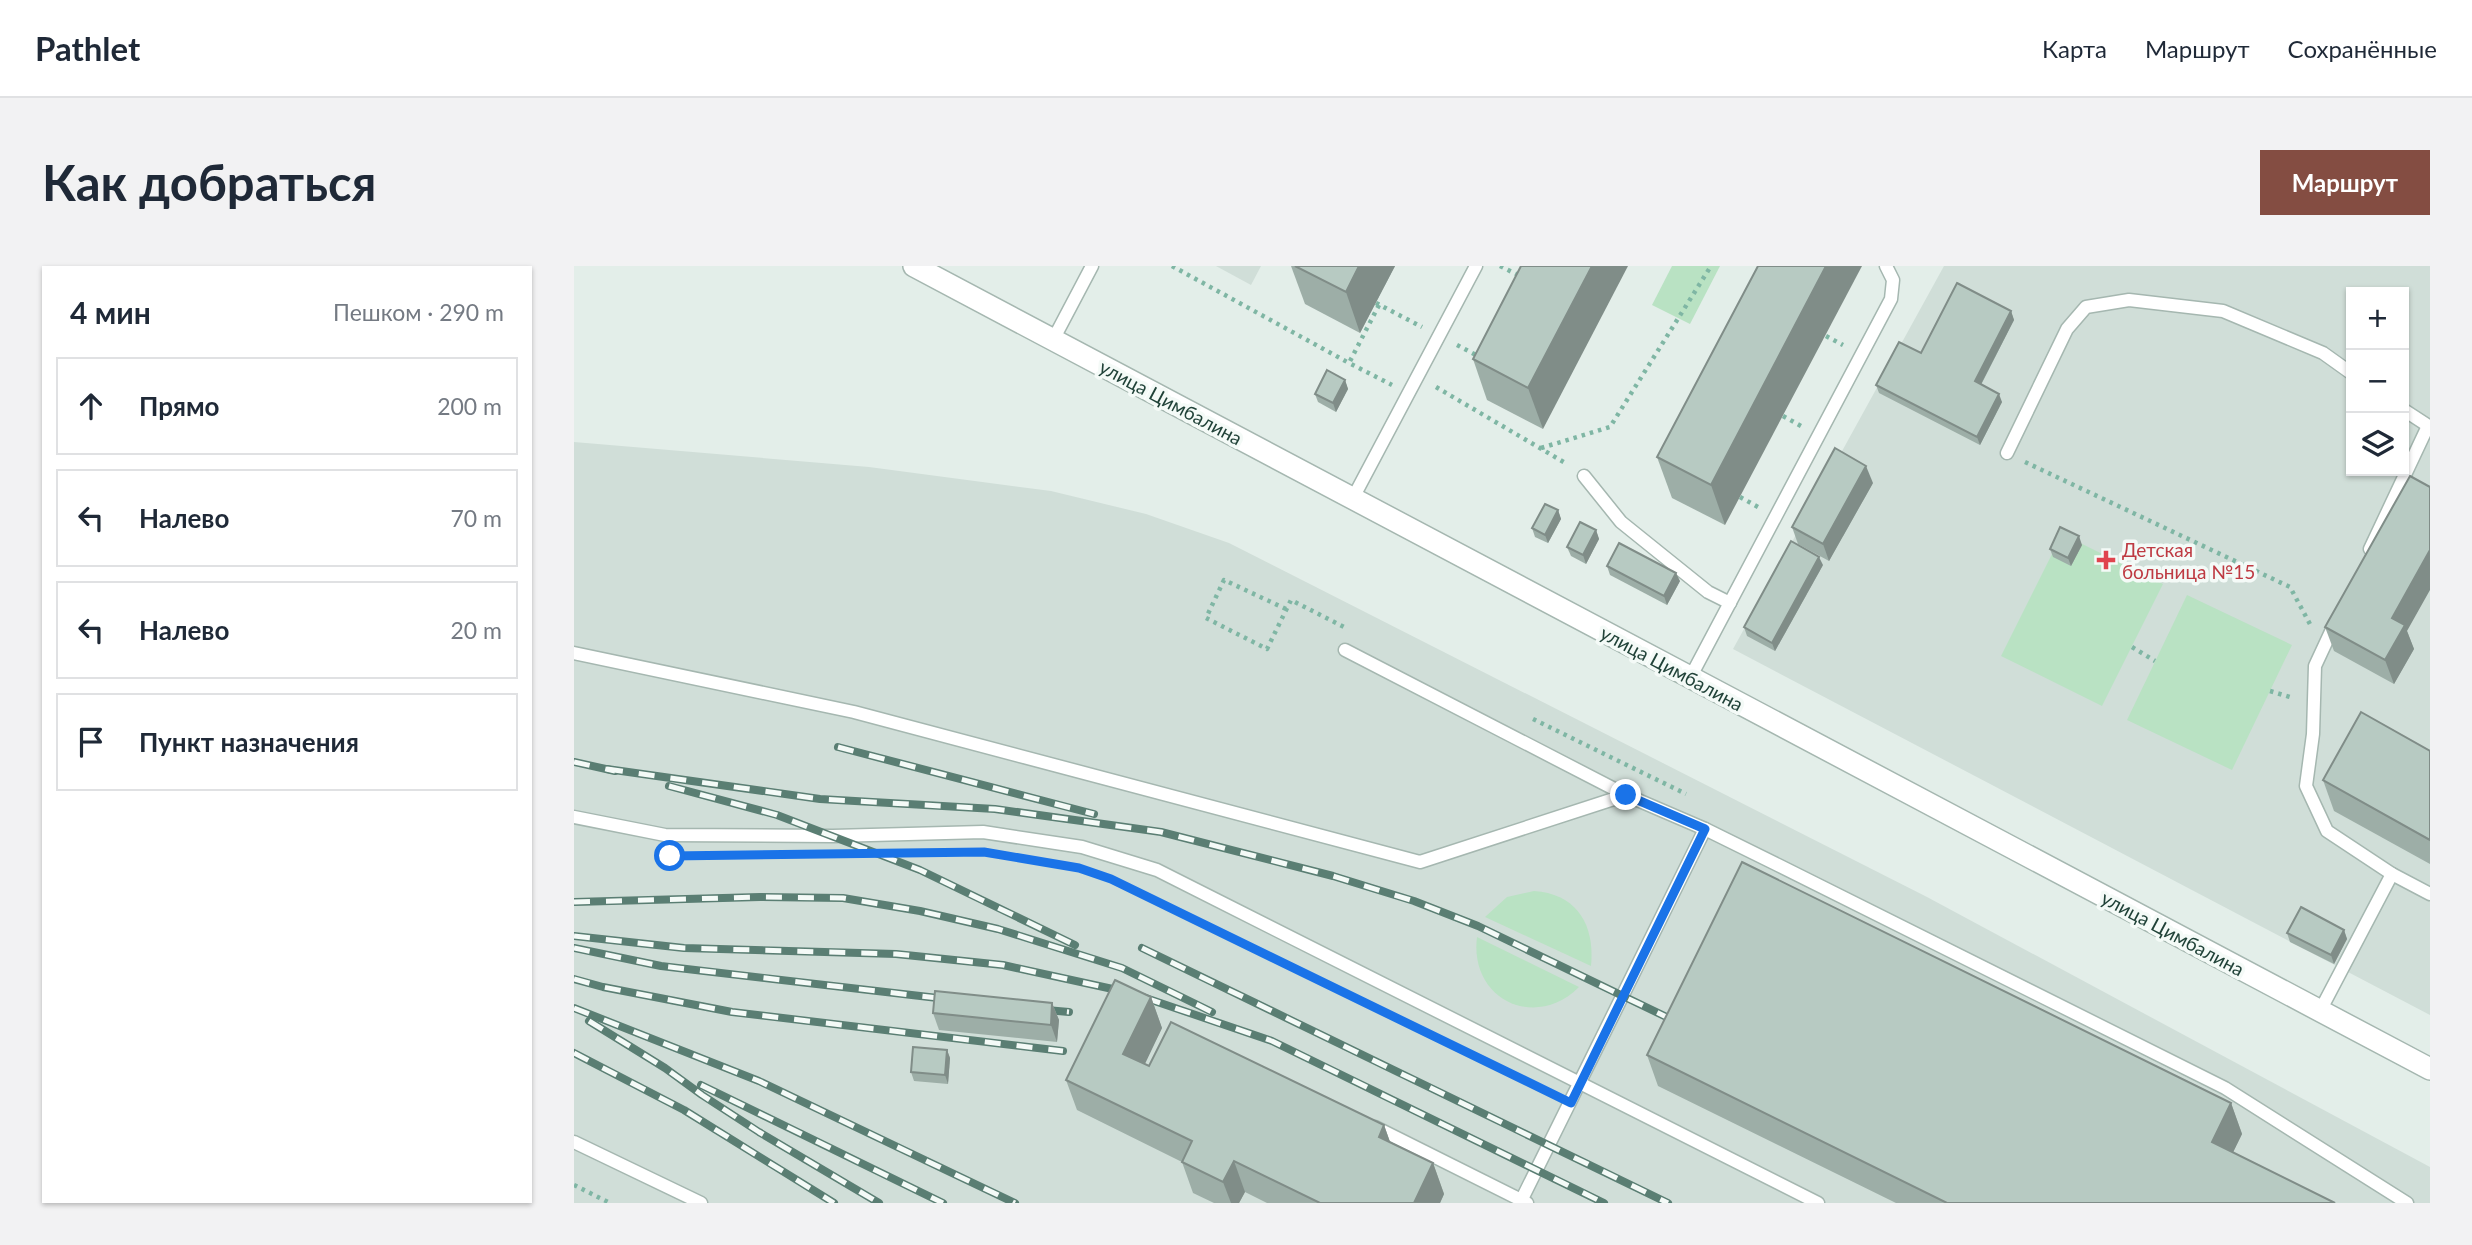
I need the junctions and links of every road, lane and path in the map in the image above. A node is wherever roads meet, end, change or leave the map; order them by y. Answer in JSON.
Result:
{"nodes":[{"id":1,"x":914,"y":266,"type":"edge"},
{"id":2,"x":1092,"y":266,"type":"edge"},
{"id":3,"x":1172,"y":266,"type":"edge"},
{"id":4,"x":1476,"y":266,"type":"edge"},
{"id":5,"x":1500,"y":266,"type":"edge"},
{"id":6,"x":1711,"y":266,"type":"edge"},
{"id":7,"x":1886,"y":266,"type":"edge"},
{"id":8,"x":1523,"y":278,"type":"edge"},
{"id":9,"x":1380,"y":305,"type":"dead end"},
{"id":10,"x":1053,"y":340,"type":"junction"},
{"id":11,"x":1349,"y":363,"type":"junction"},
{"id":12,"x":2346,"y":369,"type":"edge"},
{"id":13,"x":1417,"y":376,"type":"junction"},
{"id":14,"x":1408,"y":393,"type":"junction"},
{"id":15,"x":2408,"y":413,"type":"edge"},
{"id":16,"x":2429,"y":427,"type":"edge"},
{"id":17,"x":1541,"y":448,"type":"junction"},
{"id":18,"x":2007,"y":453,"type":"joint"},
{"id":19,"x":1554,"y":456,"type":"dead end"},
{"id":20,"x":1584,"y":477,"type":"dead end"},
{"id":21,"x":1353,"y":498,"type":"junction"},
{"id":22,"x":2364,"y":562,"type":"edge"},
{"id":23,"x":1730,"y":603,"type":"junction"},
{"id":24,"x":1286,"y":609,"type":"dead end"},
{"id":25,"x":2340,"y":612,"type":"edge"},
{"id":26,"x":2132,"y":647,"type":"dead end"},
{"id":27,"x":1267,"y":649,"type":"dead end"},
{"id":28,"x":2323,"y":649,"type":"junction"},
{"id":29,"x":1345,"y":650,"type":"dead end"},
{"id":30,"x":574,"y":653,"type":"edge"},
{"id":31,"x":2155,"y":661,"type":"dead end"},
{"id":32,"x":1690,"y":678,"type":"junction"},
{"id":33,"x":1626,"y":795,"type":"junction"},
{"id":34,"x":574,"y":817,"type":"edge"},
{"id":35,"x":1705,"y":829,"type":"junction"},
{"id":36,"x":2392,"y":874,"type":"junction"},
{"id":37,"x":1111,"y":879,"type":"dead end"},
{"id":38,"x":2430,"y":894,"type":"edge"},
{"id":39,"x":2320,"y":1011,"type":"junction"},
{"id":40,"x":1409,"y":1025,"type":"dead end"},
{"id":41,"x":2430,"y":1069,"type":"edge"},
{"id":42,"x":1580,"y":1083,"type":"junction"},
{"id":43,"x":1365,"y":1122,"type":"edge"},
{"id":44,"x":574,"y":1142,"type":"edge"},
{"id":45,"x":574,"y":1185,"type":"edge"},
{"id":46,"x":1523,"y":1202,"type":"edge"},
{"id":47,"x":610,"y":1203,"type":"edge"},
{"id":48,"x":701,"y":1203,"type":"edge"},
{"id":49,"x":1818,"y":1203,"type":"edge"},
{"id":50,"x":2407,"y":1203,"type":"edge"}],
"edges":[{"from":1,"to":10,"type":"street","name":"улица Цимбалина"},
{"from":2,"to":10,"type":"lane"},
{"from":3,"to":11,"type":"path"},
{"from":4,"to":13,"type":"lane"},
{"from":5,"to":8,"type":"path"},
{"from":6,"to":17,"type":"path"},
{"from":7,"to":23,"type":"lane"},
{"from":9,"to":11,"type":"path"},
{"from":10,"to":21,"type":"street","name":"улица Цимбалина"},
{"from":11,"to":14,"type":"path"},
{"from":12,"to":18,"type":"lane"},
{"from":13,"to":14,"type":"lane"},
{"from":13,"to":17,"type":"path"},
{"from":14,"to":21,"type":"lane"},
{"from":15,"to":16,"type":"lane"},
{"from":16,"to":22,"type":"lane"},
{"from":17,"to":19,"type":"path"},
{"from":18,"to":28,"type":"path"},
{"from":20,"to":23,"type":"lane"},
{"from":21,"to":32,"type":"street","name":"улица Цимбалина"},
{"from":23,"to":32,"type":"lane"},
{"from":24,"to":27,"type":"path"},
{"from":25,"to":28,"type":"lane"},
{"from":26,"to":31,"type":"path"},
{"from":28,"to":36,"type":"lane"},
{"from":29,"to":33,"type":"lane"},
{"from":30,"to":33,"type":"lane"},
{"from":32,"to":39,"type":"street","name":"улица Цимбалина"},
{"from":33,"to":35,"type":"lane"},
{"from":34,"to":42,"type":"lane"},
{"from":35,"to":42,"type":"lane"},
{"from":35,"to":50,"type":"lane"},
{"from":36,"to":38,"type":"lane"},
{"from":36,"to":39,"type":"lane"},
{"from":37,"to":40,"type":"path"},
{"from":39,"to":41,"type":"street","name":"улица Цимбалина"},
{"from":42,"to":46,"type":"lane"},
{"from":42,"to":49,"type":"lane"},
{"from":43,"to":46,"type":"lane"},
{"from":44,"to":48,"type":"lane"},
{"from":45,"to":47,"type":"path"}]}
